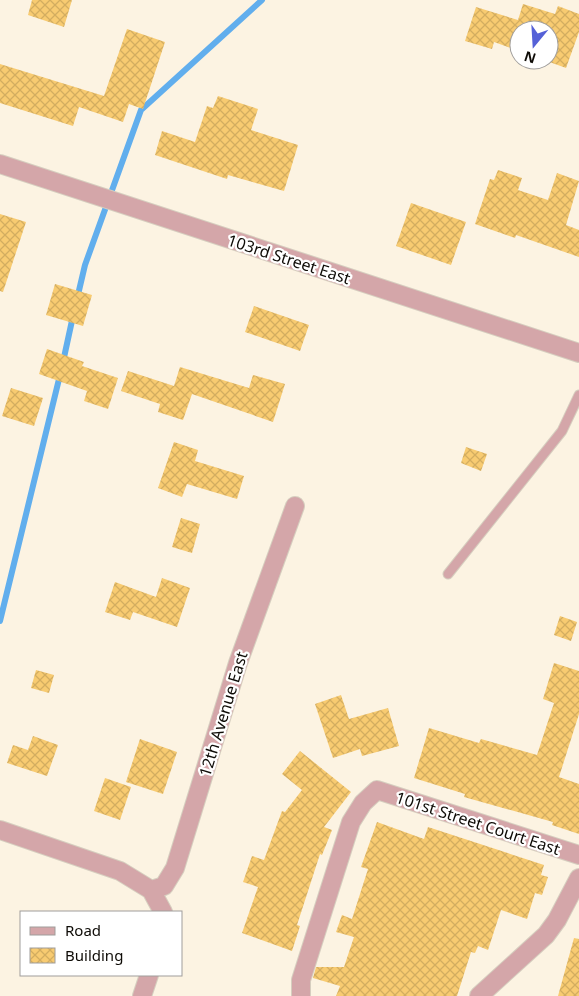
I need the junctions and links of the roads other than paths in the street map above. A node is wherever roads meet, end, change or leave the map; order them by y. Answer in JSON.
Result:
{"nodes":[{"id":1,"x":0,"y":164,"type":"edge"},
{"id":2,"x":579,"y":353,"type":"edge"},
{"id":3,"x":579,"y":395,"type":"edge"},
{"id":4,"x":294,"y":506,"type":"dead end"},
{"id":5,"x":448,"y":574,"type":"dead end"},
{"id":6,"x":0,"y":830,"type":"edge"},
{"id":7,"x":579,"y":855,"type":"edge"},
{"id":8,"x":579,"y":878,"type":"edge"},
{"id":9,"x":152,"y":890,"type":"junction"},
{"id":10,"x":162,"y":911,"type":"edge"},
{"id":11,"x":149,"y":976,"type":"edge"},
{"id":12,"x":142,"y":996,"type":"edge"},
{"id":13,"x":302,"y":996,"type":"edge"},
{"id":14,"x":479,"y":996,"type":"edge"}],
"edges":[{"from":1,"to":2,"type":"street","name":"103rd Street East"},
{"from":3,"to":5,"type":"lane"},
{"from":4,"to":9,"type":"street","name":"12th Avenue East"},
{"from":6,"to":9,"type":"street"},
{"from":7,"to":13,"type":"street","name":"101st Street Court East"},
{"from":8,"to":14,"type":"street"},
{"from":9,"to":10,"type":"street"},
{"from":11,"to":12,"type":"street"}]}
